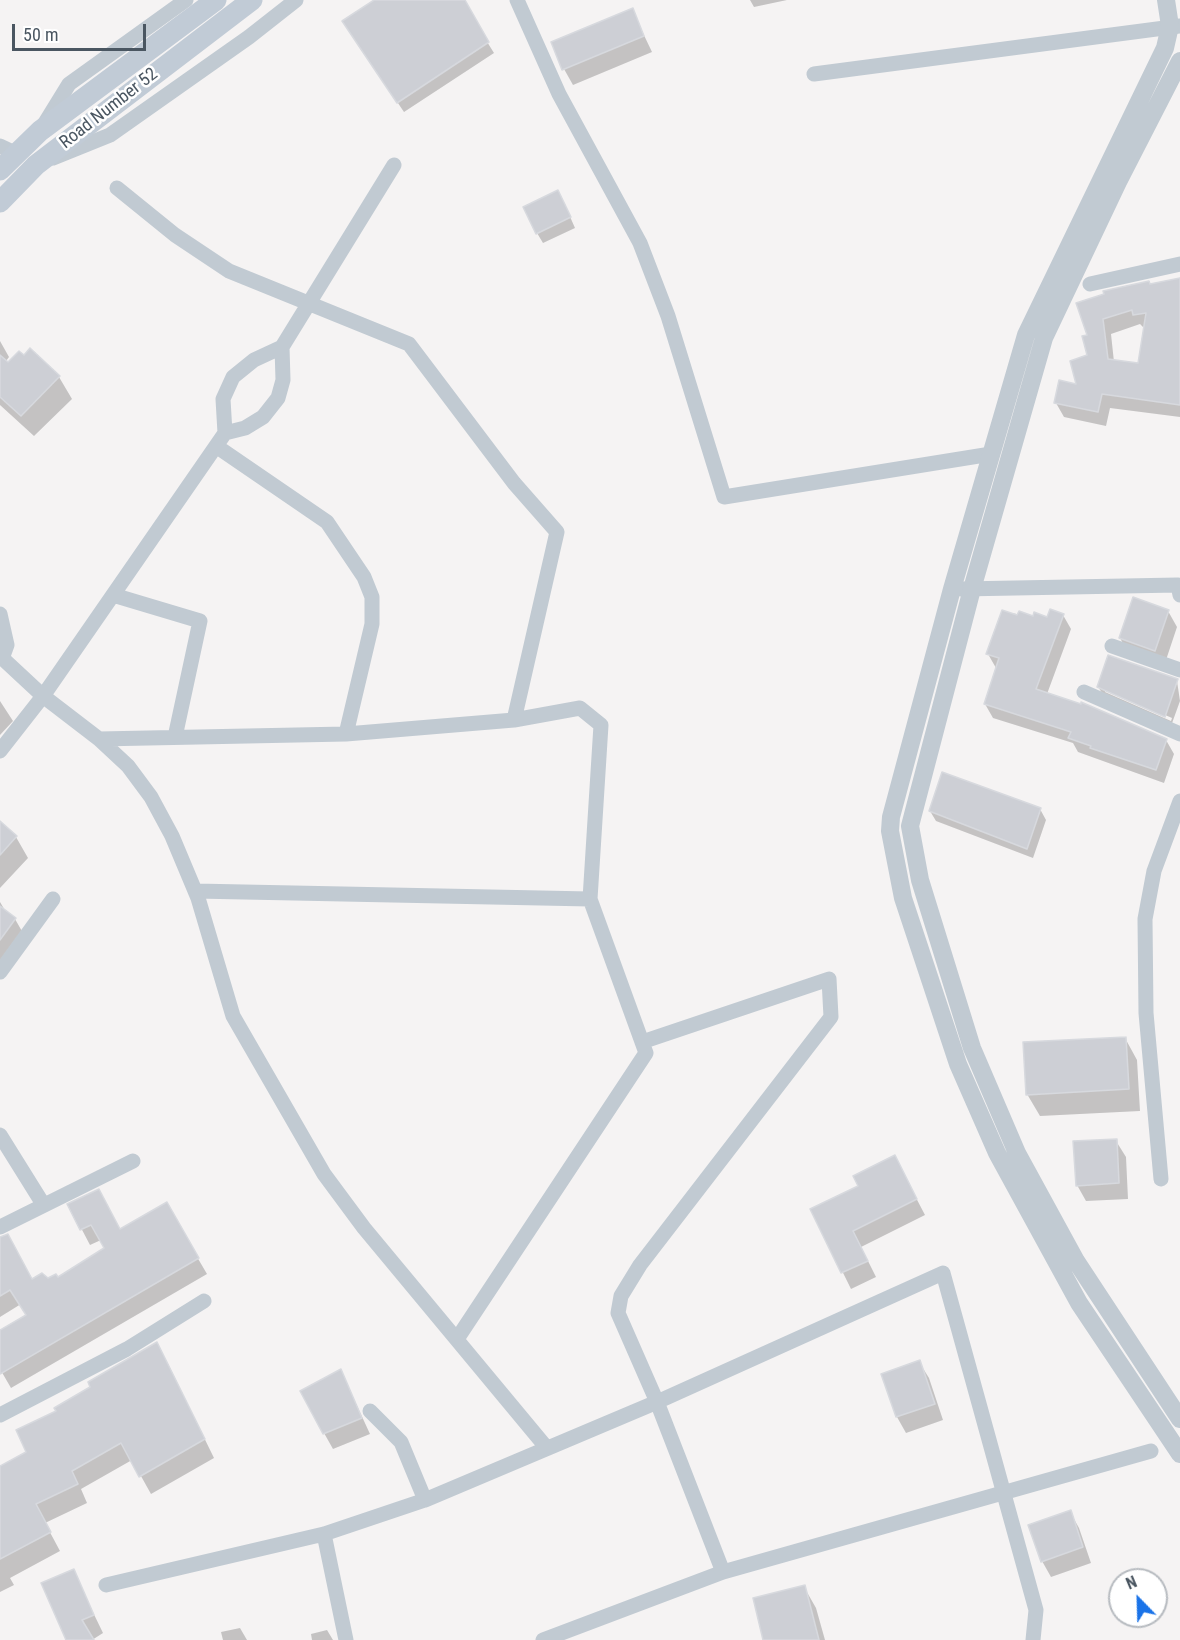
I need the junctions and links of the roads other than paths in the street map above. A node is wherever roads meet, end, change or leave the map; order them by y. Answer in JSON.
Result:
{"nodes":[{"id":1,"x":186,"y":0,"type":"edge"},
{"id":2,"x":216,"y":0,"type":"edge"},
{"id":3,"x":252,"y":0,"type":"edge"},
{"id":4,"x":296,"y":0,"type":"edge"},
{"id":5,"x":517,"y":0,"type":"edge"},
{"id":6,"x":1166,"y":0,"type":"edge"},
{"id":7,"x":1175,"y":26,"type":"edge"},
{"id":8,"x":1180,"y":61,"type":"edge"},
{"id":9,"x":814,"y":74,"type":"dead end"},
{"id":10,"x":40,"y":131,"type":"junction"},
{"id":11,"x":8,"y":150,"type":"edge"},
{"id":12,"x":36,"y":165,"type":"junction"},
{"id":13,"x":394,"y":165,"type":"dead end"},
{"id":14,"x":0,"y":170,"type":"edge"},
{"id":15,"x":117,"y":188,"type":"dead end"},
{"id":16,"x":0,"y":202,"type":"edge"},
{"id":17,"x":1180,"y":264,"type":"edge"},
{"id":18,"x":1090,"y":284,"type":"dead end"},
{"id":19,"x":309,"y":303,"type":"junction"},
{"id":20,"x":282,"y":347,"type":"junction"},
{"id":21,"x":225,"y":433,"type":"junction"},
{"id":22,"x":216,"y":446,"type":"junction"},
{"id":23,"x":991,"y":454,"type":"junction"},
{"id":24,"x":1179,"y":587,"type":"edge"},
{"id":25,"x":952,"y":589,"type":"junction"},
{"id":26,"x":972,"y":589,"type":"junction"},
{"id":27,"x":113,"y":595,"type":"junction"},
{"id":28,"x":0,"y":614,"type":"edge"},
{"id":29,"x":1112,"y":646,"type":"dead end"},
{"id":30,"x":2,"y":656,"type":"edge"},
{"id":31,"x":1180,"y":670,"type":"edge"},
{"id":32,"x":1083,"y":692,"type":"dead end"},
{"id":33,"x":43,"y":696,"type":"junction"},
{"id":34,"x":513,"y":720,"type":"junction"},
{"id":35,"x":346,"y":734,"type":"junction"},
{"id":36,"x":1180,"y":734,"type":"edge"},
{"id":37,"x":175,"y":737,"type":"junction"},
{"id":38,"x":99,"y":739,"type":"junction"},
{"id":39,"x":0,"y":751,"type":"edge"},
{"id":40,"x":1180,"y":801,"type":"edge"},
{"id":41,"x":195,"y":891,"type":"junction"},
{"id":42,"x":53,"y":899,"type":"dead end"},
{"id":43,"x":590,"y":900,"type":"junction"},
{"id":44,"x":0,"y":972,"type":"edge"},
{"id":45,"x":642,"y":1042,"type":"junction"},
{"id":46,"x":0,"y":1135,"type":"edge"},
{"id":47,"x":133,"y":1161,"type":"dead end"},
{"id":48,"x":1161,"y":1179,"type":"dead end"},
{"id":49,"x":43,"y":1204,"type":"junction"},
{"id":50,"x":0,"y":1227,"type":"edge"},
{"id":51,"x":204,"y":1301,"type":"dead end"},
{"id":52,"x":457,"y":1339,"type":"junction"},
{"id":53,"x":657,"y":1402,"type":"junction"},
{"id":54,"x":370,"y":1411,"type":"dead end"},
{"id":55,"x":0,"y":1415,"type":"edge"},
{"id":56,"x":1180,"y":1419,"type":"edge"},
{"id":57,"x":546,"y":1447,"type":"junction"},
{"id":58,"x":1150,"y":1451,"type":"dead end"},
{"id":59,"x":1180,"y":1454,"type":"edge"},
{"id":60,"x":1003,"y":1492,"type":"junction"},
{"id":61,"x":425,"y":1500,"type":"junction"},
{"id":62,"x":324,"y":1534,"type":"junction"},
{"id":63,"x":723,"y":1572,"type":"junction"},
{"id":64,"x":106,"y":1585,"type":"dead end"},
{"id":65,"x":346,"y":1640,"type":"edge"},
{"id":66,"x":543,"y":1640,"type":"edge"},
{"id":67,"x":1032,"y":1640,"type":"edge"}],
"edges":[{"from":1,"to":10,"type":"street"},
{"from":2,"to":10,"type":"main road","name":"Road Number 52"},
{"from":3,"to":12,"type":"main road","name":"Road Number 52"},
{"from":4,"to":12,"type":"street"},
{"from":5,"to":23,"type":"street"},
{"from":6,"to":7,"type":"street"},
{"from":7,"to":9,"type":"street"},
{"from":7,"to":23,"type":"street"},
{"from":8,"to":26,"type":"street"},
{"from":10,"to":11,"type":"main road","name":"Road Number 52"},
{"from":11,"to":14,"type":"main road","name":"Road Number 52"},
{"from":12,"to":16,"type":"main road","name":"Road Number 52"},
{"from":13,"to":19,"type":"street"},
{"from":15,"to":19,"type":"street"},
{"from":17,"to":18,"type":"street"},
{"from":19,"to":20,"type":"street"},
{"from":19,"to":34,"type":"street"},
{"from":20,"to":21,"type":"street"},
{"from":20,"to":21,"type":"street"},
{"from":21,"to":22,"type":"street"},
{"from":22,"to":27,"type":"street"},
{"from":22,"to":35,"type":"street"},
{"from":23,"to":25,"type":"street"},
{"from":24,"to":26,"type":"street"},
{"from":25,"to":26,"type":"street"},
{"from":25,"to":59,"type":"street"},
{"from":26,"to":56,"type":"street"},
{"from":27,"to":33,"type":"street"},
{"from":27,"to":37,"type":"street"},
{"from":28,"to":30,"type":"street"},
{"from":29,"to":31,"type":"street"},
{"from":30,"to":33,"type":"street"},
{"from":32,"to":36,"type":"street"},
{"from":33,"to":38,"type":"street"},
{"from":33,"to":39,"type":"street"},
{"from":34,"to":35,"type":"street"},
{"from":34,"to":43,"type":"street"},
{"from":35,"to":37,"type":"street"},
{"from":37,"to":38,"type":"street"},
{"from":38,"to":41,"type":"street"},
{"from":40,"to":48,"type":"street"},
{"from":41,"to":43,"type":"street"},
{"from":41,"to":52,"type":"street"},
{"from":42,"to":44,"type":"street"},
{"from":43,"to":45,"type":"street"},
{"from":45,"to":52,"type":"street"},
{"from":45,"to":53,"type":"street"},
{"from":46,"to":49,"type":"street"},
{"from":47,"to":49,"type":"street"},
{"from":49,"to":50,"type":"street"},
{"from":51,"to":55,"type":"street"},
{"from":52,"to":57,"type":"street"},
{"from":53,"to":57,"type":"street"},
{"from":53,"to":60,"type":"street"},
{"from":53,"to":63,"type":"street"},
{"from":54,"to":61,"type":"street"},
{"from":57,"to":61,"type":"street"},
{"from":58,"to":60,"type":"street"},
{"from":60,"to":63,"type":"street"},
{"from":60,"to":67,"type":"street"},
{"from":61,"to":62,"type":"street"},
{"from":62,"to":64,"type":"street"},
{"from":62,"to":65,"type":"street"},
{"from":63,"to":66,"type":"street"}]}
